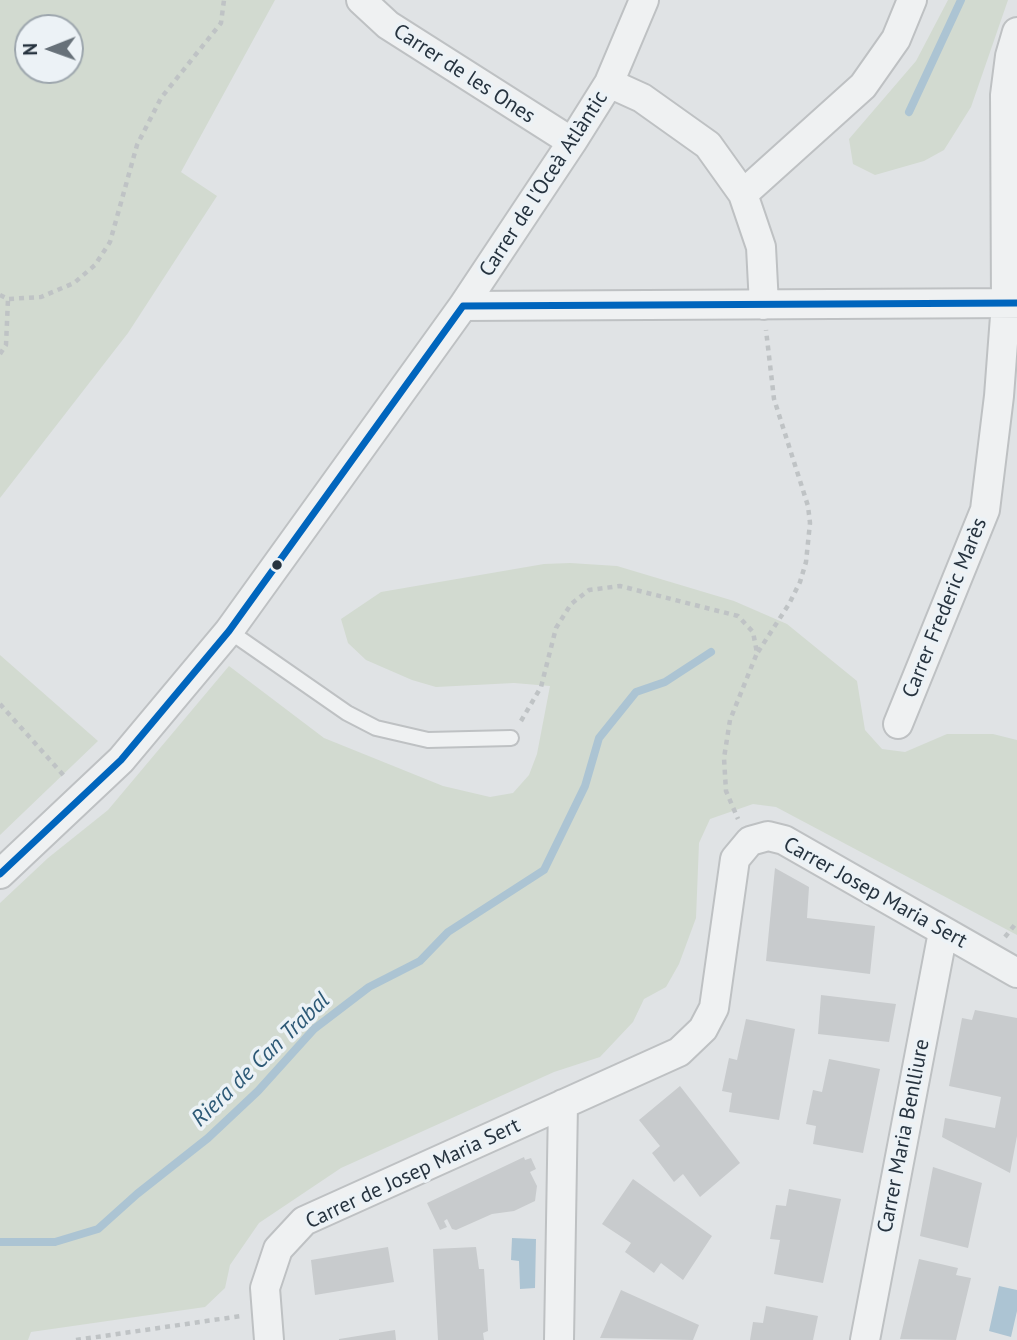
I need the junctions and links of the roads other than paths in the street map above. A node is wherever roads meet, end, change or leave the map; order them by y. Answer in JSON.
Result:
{"nodes":[{"id":1,"x":361,"y":0,"type":"edge"},
{"id":2,"x":644,"y":0,"type":"edge"},
{"id":3,"x":912,"y":0,"type":"edge"},
{"id":4,"x":1017,"y":32,"type":"edge"},
{"id":5,"x":609,"y":83,"type":"junction"},
{"id":6,"x":572,"y":142,"type":"junction"},
{"id":7,"x":1011,"y":157,"type":"edge"},
{"id":8,"x":743,"y":194,"type":"junction"},
{"id":9,"x":1011,"y":303,"type":"edge"},
{"id":10,"x":764,"y":305,"type":"junction"},
{"id":11,"x":463,"y":306,"type":"junction"},
{"id":12,"x":229,"y":632,"type":"junction"},
{"id":13,"x":898,"y":724,"type":"dead end"},
{"id":14,"x":512,"y":738,"type":"road end"},
{"id":15,"x":0,"y":874,"type":"edge"},
{"id":16,"x":943,"y":932,"type":"junction"},
{"id":17,"x":1017,"y":973,"type":"edge"},
{"id":18,"x":563,"y":1104,"type":"junction"},
{"id":19,"x":255,"y":1320,"type":"edge"},
{"id":20,"x":559,"y":1340,"type":"edge"},
{"id":21,"x":865,"y":1340,"type":"edge"}],
"edges":[{"from":1,"to":6,"type":"street","name":"Carrer de les Ones"},
{"from":2,"to":5,"type":"street","name":"Carrer de l'Oceà Atlàntic"},
{"from":3,"to":8,"type":"street"},
{"from":4,"to":7,"type":"street","name":"Carrer Frederic Marès"},
{"from":5,"to":6,"type":"street","name":"Carrer de l'Oceà Atlàntic"},
{"from":5,"to":8,"type":"street"},
{"from":6,"to":11,"type":"street","name":"Carrer de l'Oceà Atlàntic"},
{"from":7,"to":9,"type":"street","name":"Carrer Frederic Marès"},
{"from":8,"to":10,"type":"street"},
{"from":9,"to":10,"type":"street"},
{"from":9,"to":13,"type":"street","name":"Carrer Frederic Marès"},
{"from":10,"to":11,"type":"street"},
{"from":11,"to":12,"type":"street","name":"Carrer de l'Oceà Atlàntic"},
{"from":12,"to":14,"type":"lane"},
{"from":12,"to":15,"type":"street","name":"Carrer de l'Oceà Atlàntic"},
{"from":16,"to":17,"type":"street","name":"Carrer Josep Maria Sert"},
{"from":16,"to":18,"type":"street","name":"Carrer Josep Maria Sert"},
{"from":16,"to":21,"type":"street","name":"Carrer Maria Benlliure"},
{"from":18,"to":19,"type":"street","name":"Carrer de Josep Maria Sert"},
{"from":18,"to":20,"type":"street"}]}
